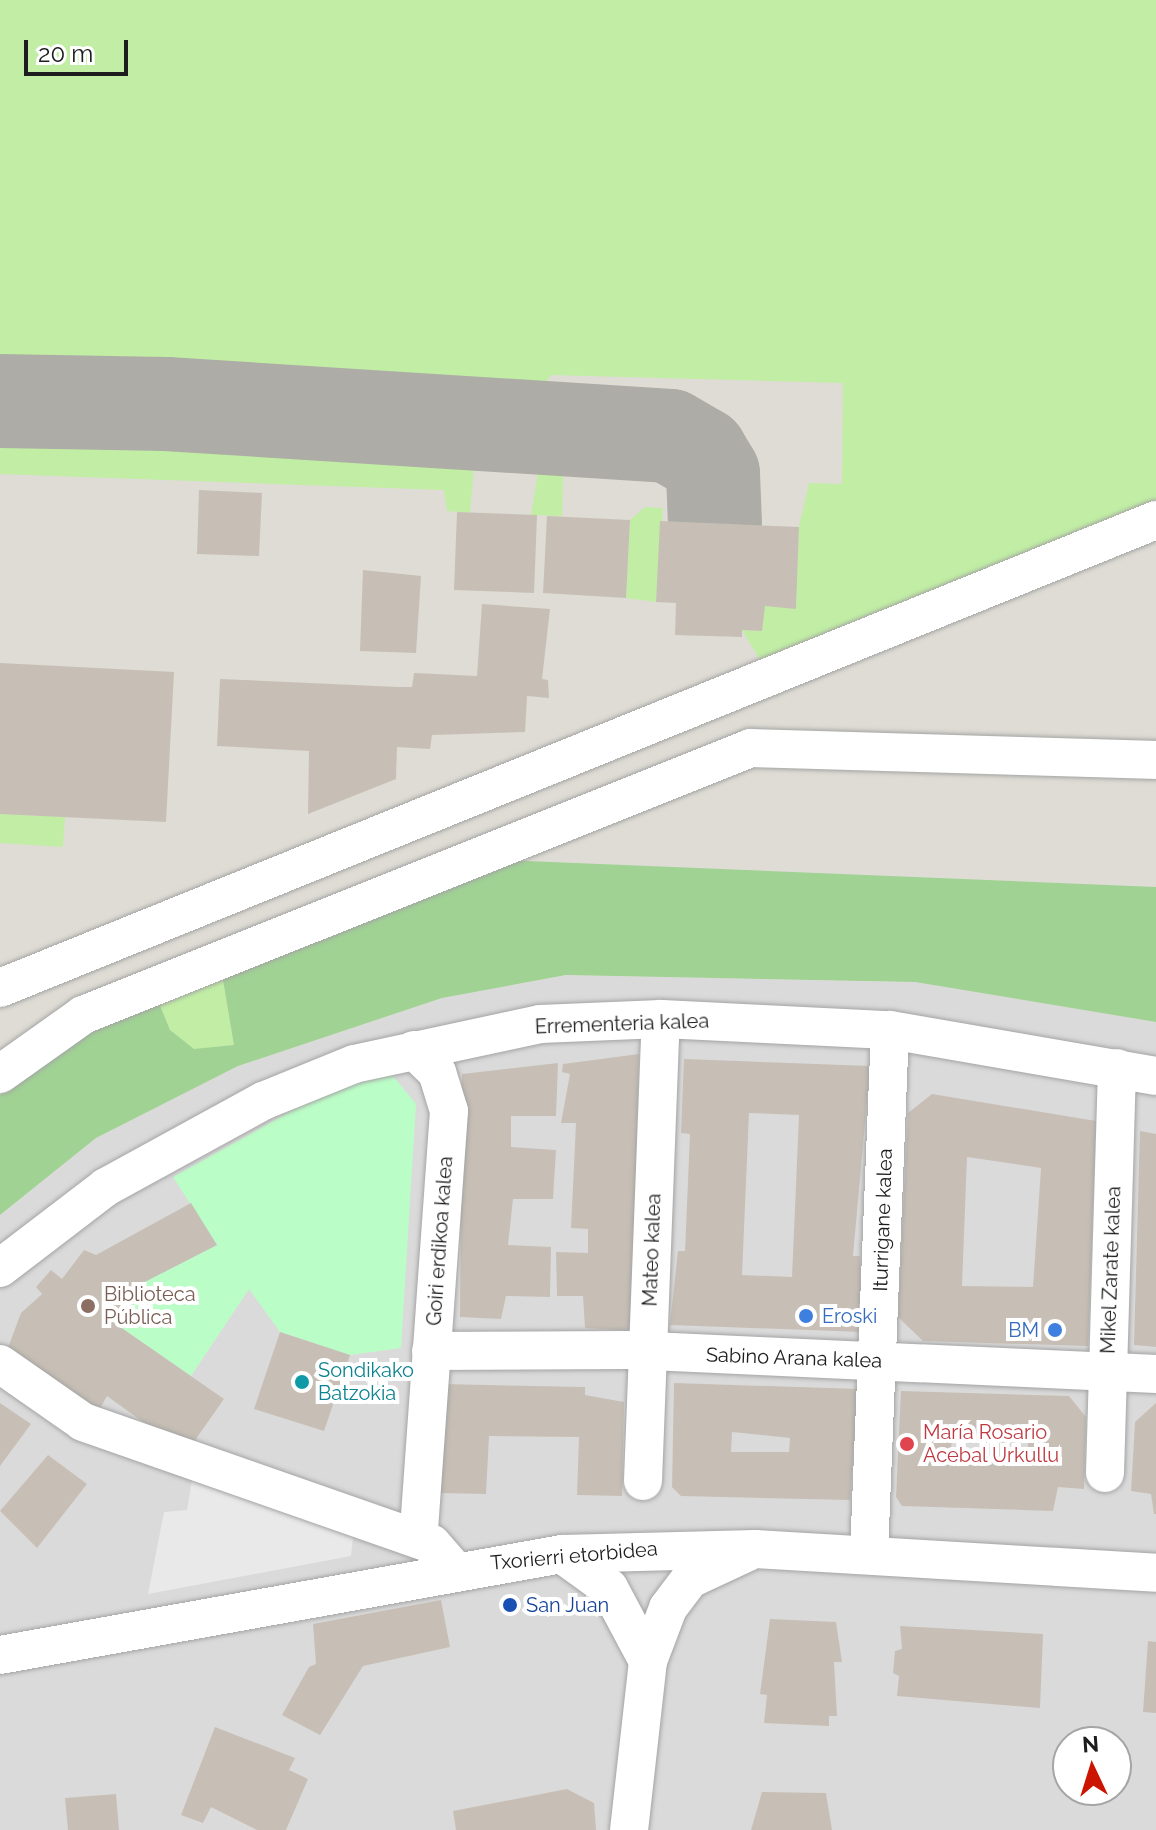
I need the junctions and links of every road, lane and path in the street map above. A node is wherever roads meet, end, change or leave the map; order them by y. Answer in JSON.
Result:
{"nodes":[{"id":1,"x":1156,"y":520,"type":"edge"},
{"id":2,"x":1156,"y":760,"type":"edge"},
{"id":3,"x":0,"y":988,"type":"edge"},
{"id":4,"x":661,"y":1019,"type":"junction"},
{"id":5,"x":890,"y":1030,"type":"junction"},
{"id":6,"x":414,"y":1050,"type":"junction"},
{"id":7,"x":1117,"y":1068,"type":"junction"},
{"id":8,"x":0,"y":1074,"type":"edge"},
{"id":9,"x":1156,"y":1076,"type":"edge"},
{"id":10,"x":0,"y":1268,"type":"edge"},
{"id":11,"x":444,"y":1340,"type":"junction"},
{"id":12,"x":648,"y":1351,"type":"junction"},
{"id":13,"x":877,"y":1361,"type":"junction"},
{"id":14,"x":0,"y":1364,"type":"edge"},
{"id":15,"x":1109,"y":1371,"type":"junction"},
{"id":16,"x":1156,"y":1374,"type":"edge"},
{"id":17,"x":1105,"y":1473,"type":"dead end"},
{"id":18,"x":643,"y":1481,"type":"dead end"},
{"id":19,"x":418,"y":1539,"type":"junction"},
{"id":20,"x":755,"y":1549,"type":"junction"},
{"id":21,"x":562,"y":1554,"type":"junction"},
{"id":22,"x":869,"y":1554,"type":"junction"},
{"id":23,"x":454,"y":1569,"type":"junction"},
{"id":24,"x":1156,"y":1573,"type":"edge"},
{"id":25,"x":0,"y":1655,"type":"edge"},
{"id":26,"x":648,"y":1661,"type":"junction"},
{"id":27,"x":629,"y":1830,"type":"edge"}],
"edges":[{"from":1,"to":3,"type":"street"},
{"from":2,"to":8,"type":"street"},
{"from":4,"to":5,"type":"street","name":"Errementeria kalea"},
{"from":4,"to":6,"type":"street","name":"Errementeria kalea"},
{"from":4,"to":12,"type":"street","name":"Mateo kalea"},
{"from":5,"to":7,"type":"street","name":"Errementeria kalea"},
{"from":5,"to":13,"type":"street","name":"Iturrigane kalea"},
{"from":6,"to":10,"type":"street","name":"Errementeria kalea"},
{"from":6,"to":11,"type":"street","name":"Goiri erdikoa kalea"},
{"from":7,"to":9,"type":"street","name":"Errementeria kalea"},
{"from":7,"to":15,"type":"street","name":"Mikel Zarate kalea"},
{"from":11,"to":12,"type":"street","name":"Sabino Arana kalea"},
{"from":11,"to":19,"type":"street","name":"Goiri erdikoa kalea"},
{"from":12,"to":13,"type":"street","name":"Sabino Arana kalea"},
{"from":12,"to":18,"type":"street","name":"Mateo kalea"},
{"from":13,"to":15,"type":"street","name":"Sabino Arana kalea"},
{"from":13,"to":22,"type":"street","name":"Iturrigane kalea"},
{"from":14,"to":19,"type":"street"},
{"from":15,"to":16,"type":"street","name":"Sabino Arana kalea"},
{"from":15,"to":17,"type":"street","name":"Mikel Zarate kalea"},
{"from":19,"to":23,"type":"street"},
{"from":20,"to":21,"type":"street","name":"Txorierri etorbidea"},
{"from":20,"to":22,"type":"street","name":"Txorierri etorbidea"},
{"from":20,"to":26,"type":"street"},
{"from":21,"to":23,"type":"street","name":"Txorierri etorbidea"},
{"from":21,"to":26,"type":"street"},
{"from":22,"to":24,"type":"street","name":"Txorierri etorbidea"},
{"from":23,"to":25,"type":"street","name":"Txorierri etorbidea"},
{"from":26,"to":27,"type":"street"}]}
